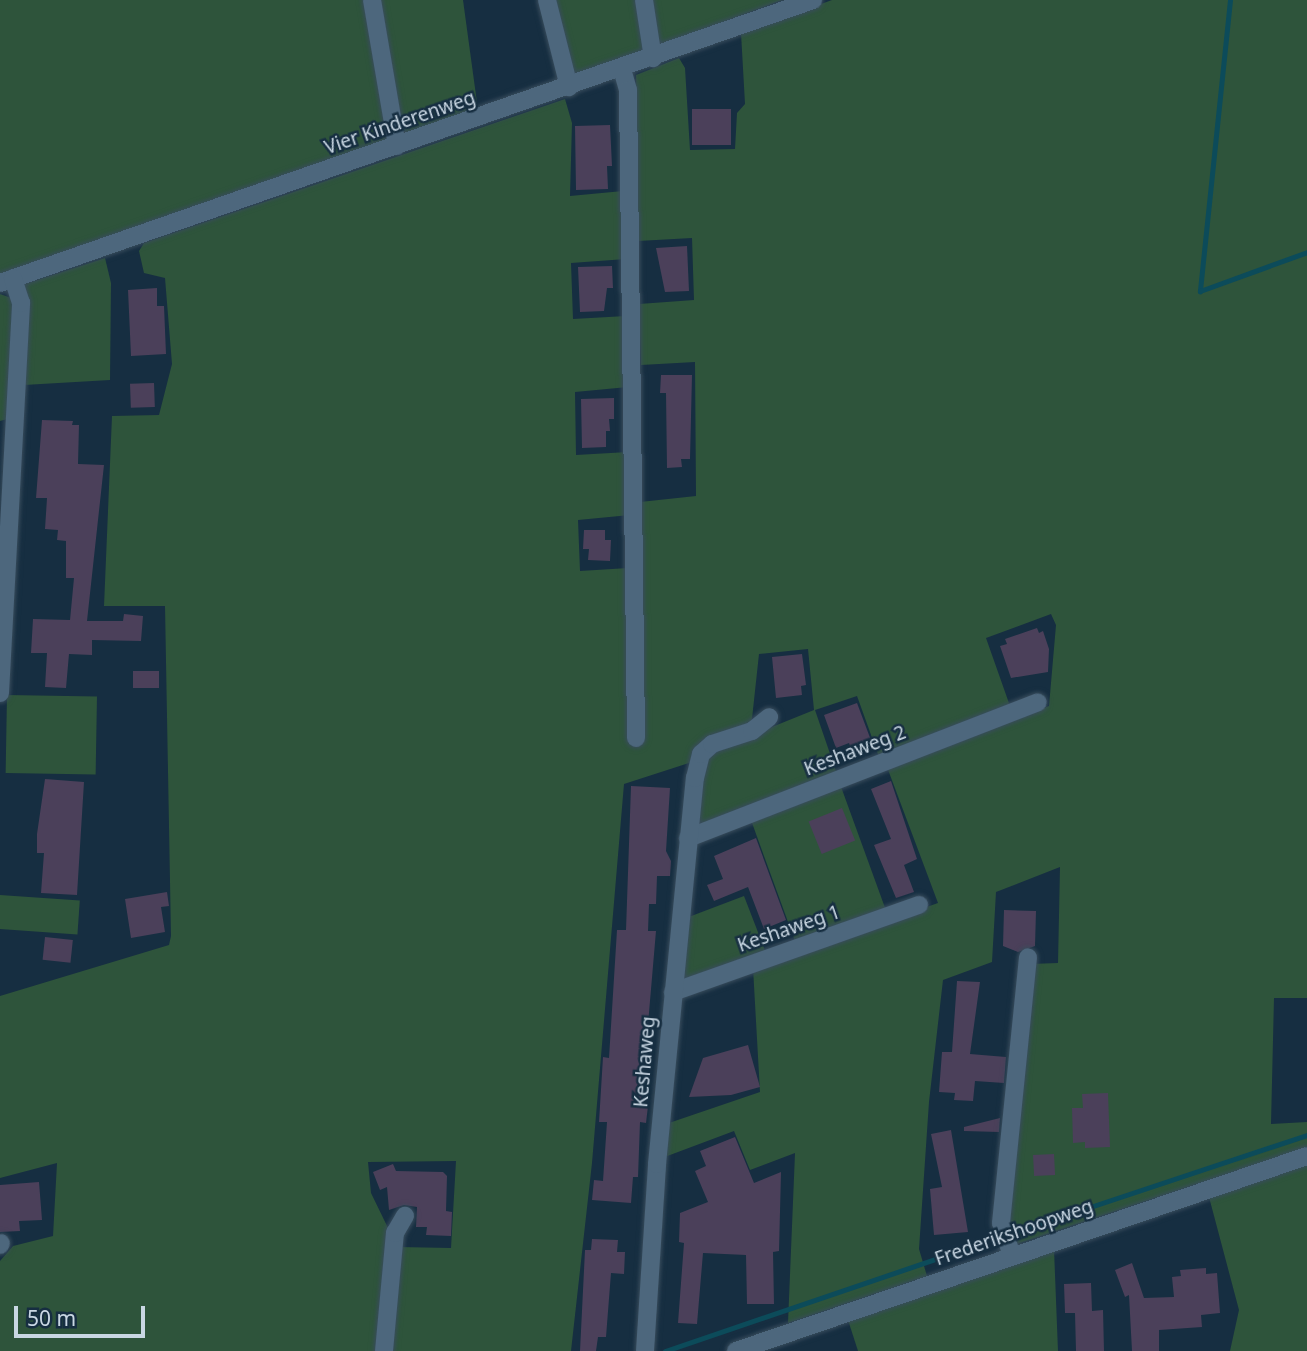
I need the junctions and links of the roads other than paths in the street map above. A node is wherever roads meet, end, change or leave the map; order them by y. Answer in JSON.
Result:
{"nodes":[{"id":1,"x":372,"y":0,"type":"edge"},
{"id":2,"x":547,"y":0,"type":"edge"},
{"id":3,"x":644,"y":0,"type":"edge"},
{"id":4,"x":813,"y":0,"type":"edge"},
{"id":5,"x":653,"y":58,"type":"junction"},
{"id":6,"x":622,"y":69,"type":"junction"},
{"id":7,"x":569,"y":87,"type":"junction"},
{"id":8,"x":397,"y":146,"type":"junction"},
{"id":9,"x":7,"y":281,"type":"edge"},
{"id":10,"x":0,"y":692,"type":"edge"},
{"id":11,"x":1038,"y":702,"type":"dead end"},
{"id":12,"x":769,"y":717,"type":"dead end"},
{"id":13,"x":636,"y":738,"type":"dead end"},
{"id":14,"x":688,"y":838,"type":"junction"},
{"id":15,"x":919,"y":905,"type":"dead end"},
{"id":16,"x":1028,"y":957,"type":"dead end"},
{"id":17,"x":673,"y":992,"type":"junction"},
{"id":18,"x":1307,"y":1156,"type":"edge"},
{"id":19,"x":405,"y":1216,"type":"dead end"},
{"id":20,"x":1012,"y":1256,"type":"junction"},
{"id":21,"x":384,"y":1351,"type":"edge"},
{"id":22,"x":645,"y":1351,"type":"edge"},
{"id":23,"x":736,"y":1351,"type":"edge"}],
"edges":[{"from":1,"to":8,"type":"street"},
{"from":2,"to":7,"type":"street"},
{"from":3,"to":5,"type":"street"},
{"from":4,"to":5,"type":"street","name":"Vier Kinderenweg"},
{"from":5,"to":6,"type":"street","name":"Vier Kinderenweg"},
{"from":6,"to":7,"type":"street","name":"Vier Kinderenweg"},
{"from":6,"to":13,"type":"street"},
{"from":7,"to":8,"type":"street","name":"Vier Kinderenweg"},
{"from":8,"to":9,"type":"street","name":"Vier Kinderenweg"},
{"from":9,"to":10,"type":"street"},
{"from":11,"to":14,"type":"street","name":"Keshaweg 2"},
{"from":12,"to":14,"type":"street","name":"Keshaweg"},
{"from":14,"to":17,"type":"street","name":"Keshaweg"},
{"from":15,"to":17,"type":"street","name":"Keshaweg 1"},
{"from":16,"to":20,"type":"street"},
{"from":17,"to":22,"type":"street","name":"Keshaweg"},
{"from":18,"to":20,"type":"street","name":"Frederikshoopweg"},
{"from":19,"to":21,"type":"street"},
{"from":20,"to":23,"type":"street","name":"Frederikshoopweg"}]}
